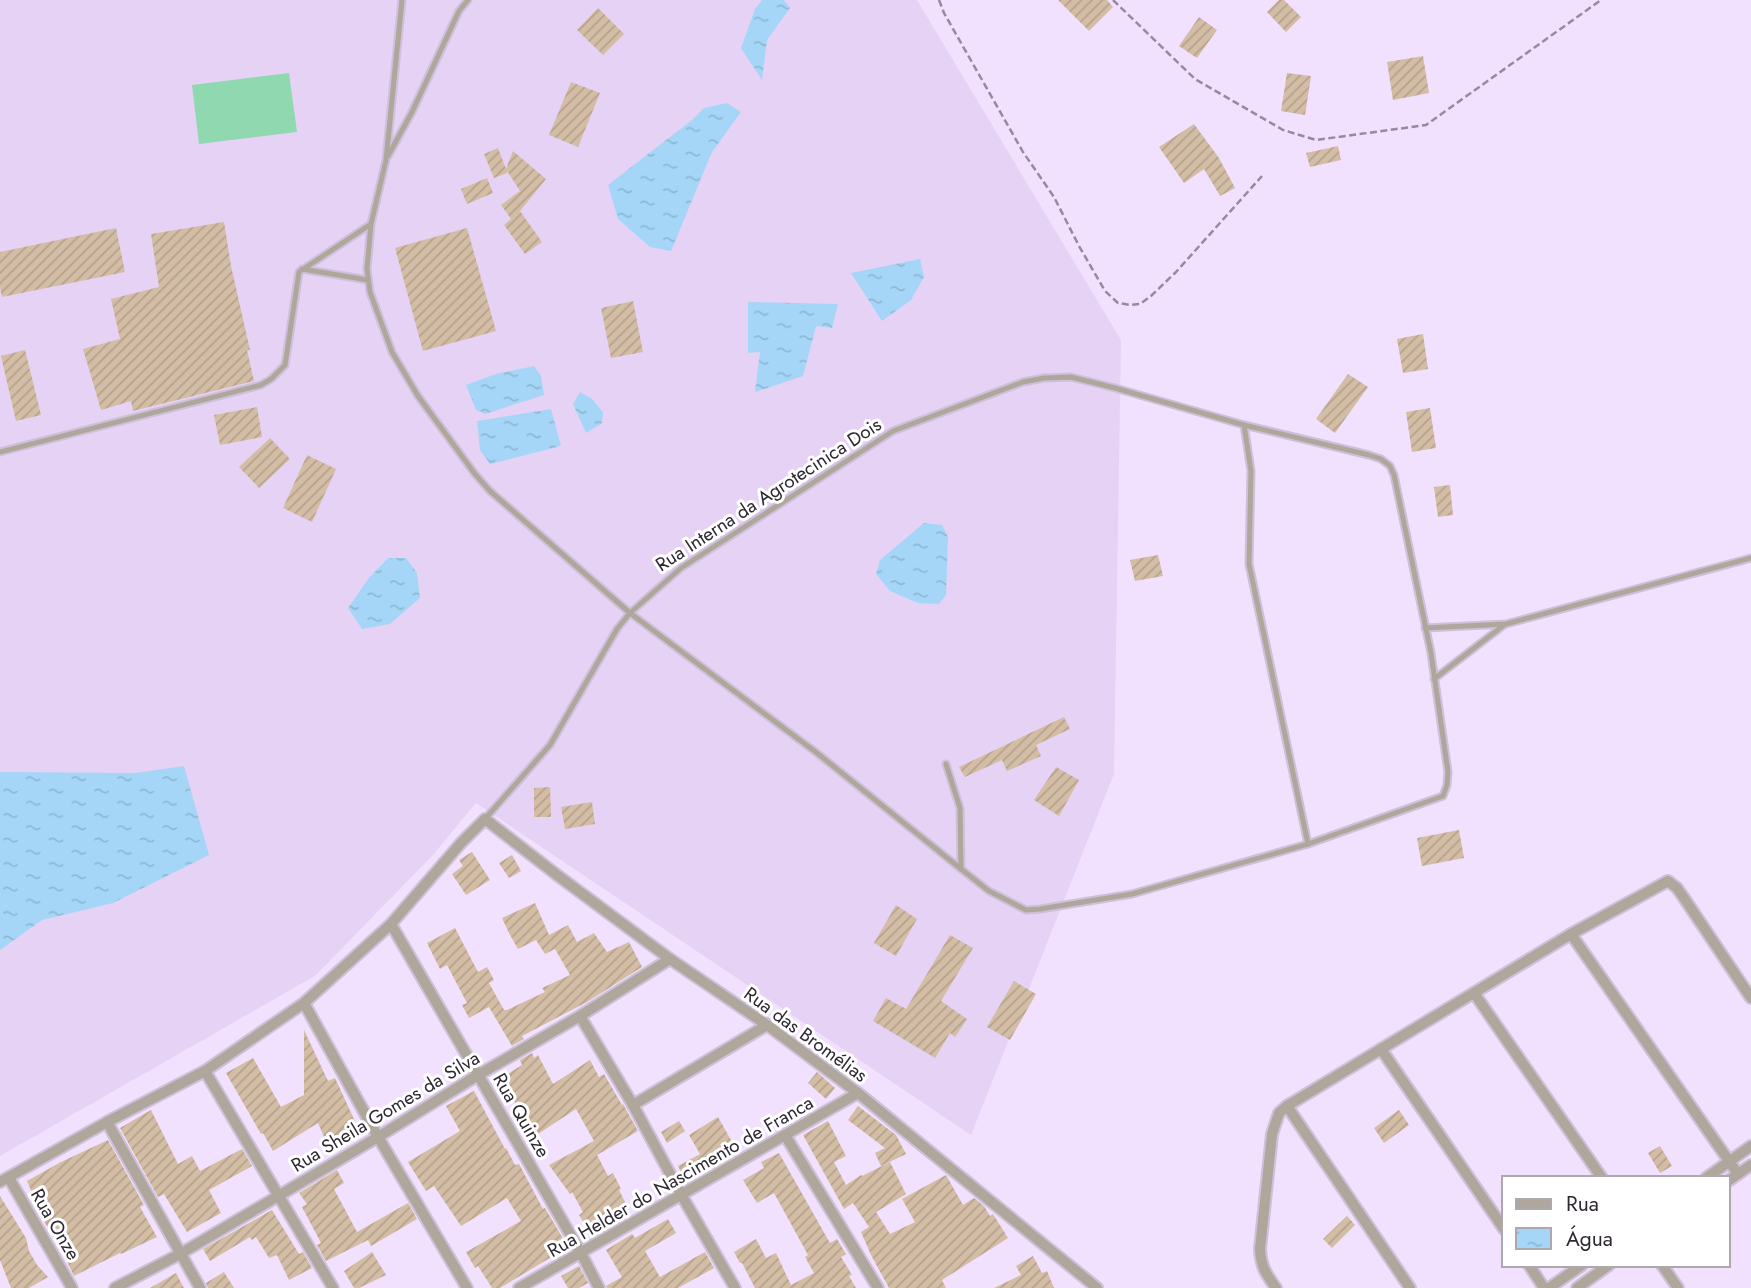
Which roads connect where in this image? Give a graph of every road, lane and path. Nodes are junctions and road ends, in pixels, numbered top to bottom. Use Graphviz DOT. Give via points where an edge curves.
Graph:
graph roads {
  1 [pos="402,0"];
  2 [pos="468,0"];
  3 [pos="939,0"];
  4 [pos="1114,0"];
  5 [pos="1601,0"];
  6 [pos="386,160"];
  7 [pos="1262,176"];
  8 [pos="371,224"];
  9 [pos="302,269"];
  10 [pos="368,281"];
  11 [pos="1244,425"];
  12 [pos="0,452"];
  13 [pos="1751,558"];
  14 [pos="630,613"];
  15 [pos="1506,624"];
  16 [pos="1426,628"];
  17 [pos="1434,679"];
  18 [pos="946,764"];
  19 [pos="485,819"];
  20 [pos="1308,844"];
  21 [pos="961,869"];
  22 [pos="391,924"];
  23 [pos="1571,934"];
  24 [pos="670,960"];
  25 [pos="1474,993"];
  26 [pos="1751,998"];
  27 [pos="304,1003"];
  28 [pos="580,1016"];
  29 [pos="767,1025"];
  30 [pos="1381,1049"];
  31 [pos="205,1071"];
  32 [pos="478,1075"];
  33 [pos="858,1093"];
  34 [pos="633,1105"];
  35 [pos="1287,1106"];
  36 [pos="107,1122"];
  37 [pos="785,1135"];
  38 [pos="378,1137"];
  39 [pos="1751,1146"];
  40 [pos="1729,1162"];
  41 [pos="1751,1165"];
  42 [pos="1601,1176"];
  43 [pos="1709,1176"];
  44 [pos="1733,1178"];
  45 [pos="4,1180"];
  46 [pos="278,1195"];
  47 [pos="682,1196"];
  48 [pos="1502,1226"];
  49 [pos="581,1253"];
  50 [pos="180,1254"];
  51 [pos="1531,1267"];
  52 [pos="1578,1267"];
  53 [pos="1606,1267"];
  54 [pos="1663,1267"];
  55 [pos="72,1288"];
  56 [pos="115,1288"];
  57 [pos="200,1288"];
  58 [pos="333,1288"];
  59 [pos="467,1288"];
  60 [pos="519,1288"];
  61 [pos="599,1288"];
  62 [pos="735,1288"];
  63 [pos="878,1288"];
  64 [pos="1097,1288"];
  65 [pos="1276,1288"];
  66 [pos="1410,1288"];
  67 [pos="1547,1288"];
  68 [pos="1577,1288"];
  69 [pos="1678,1288"];
  1 -- 6 [label="lane"];
  2 -- 6 [label="lane"];
  3 -- 7 [label="path" via="1105,291 1118,303 1140,304 1151,296"];
  4 -- 5 [label="path" via="1195,79 1283,130 1316,141 1426,125"];
  6 -- 8 [label="lane"];
  8 -- 9 [label="lane"];
  8 -- 10 [label="lane"];
  9 -- 10 [label="lane"];
  9 -- 12 [label="lane" via="285,365 271,379"];
  10 -- 14 [label="lane" via="392,352 475,474"];
  11 -- 14 [label="lane, Rua Interna da Agrotecinica Dois" via="1071,377 1023,382 893,431 681,568"];
  11 -- 16 [label="lane, Rua Interna da Agrotecinica Dois" via="1369,455 1390,466"];
  11 -- 20 [label="lane" via="1251,471 1250,564"];
  13 -- 15 [label="lane"];
  14 -- 19 [label="lane, Rua Interna da Agrotecinica Dois" via="550,745"];
  14 -- 21 [label="lane" via="817,753"];
  15 -- 16 [label="lane"];
  15 -- 17 [label="lane"];
  16 -- 17 [label="lane"];
  17 -- 20 [label="lane" via="1448,772 1443,796"];
  18 -- 21 [label="lane" via="960,808"];
  19 -- 22 [label="street, Rua Interna da Agrotecinica Dois"];
  19 -- 24 [label="street, Rua das Bromélias"];
  20 -- 21 [label="lane" via="1132,894 1041,909 1026,910 989,891"];
  22 -- 27 [label="street, Rua Interna da Agrotecinica Dois"];
  22 -- 32 [label="street, Rua Quinze"];
  23 -- 25 [label="street"];
  23 -- 26 [label="street" via="1668,881"];
  23 -- 40 [label="street"];
  24 -- 28 [label="street, Rua Sheila Gomes da Silva"];
  24 -- 29 [label="street, Rua das Bromélias"];
  25 -- 30 [label="street"];
  25 -- 42 [label="street"];
  27 -- 31 [label="street, Rua Interna da Agrotecinica Dois"];
  27 -- 38 [label="street"];
  28 -- 32 [label="street, Rua Sheila Gomes da Silva"];
  28 -- 34 [label="street"];
  29 -- 33 [label="street, Rua das Bromélias"];
  29 -- 34 [label="street"];
  30 -- 35 [label="street"];
  30 -- 48 [label="street"];
  31 -- 36 [label="street, Rua Interna da Agrotecinica Dois"];
  31 -- 46 [label="street"];
  32 -- 38 [label="street, Rua Sheila Gomes da Silva"];
  32 -- 49 [label="street, Rua Quinze"];
  33 -- 37 [label="street, Rua Helder do Nascimento de Franca"];
  33 -- 64 [label="street, Rua das Bromélias"];
  34 -- 47 [label="street"];
  35 -- 65 [label="street" via="1279,1113 1272,1134 1260,1249 1265,1271"];
  35 -- 66 [label="street"];
  36 -- 45 [label="street, Rua Interna da Agrotecinica Dois"];
  36 -- 50 [label="street"];
  37 -- 47 [label="street, Rua Helder do Nascimento de Franca"];
  37 -- 63 [label="street"];
  38 -- 46 [label="street, Rua Sheila Gomes da Silva"];
  38 -- 59 [label="street"];
  39 -- 40 [label="street"];
  40 -- 43 [label="street"];
  40 -- 44 [label="street"];
  41 -- 44 [label="street"];
  45 -- 55 [label="street, Rua Onze"];
  46 -- 50 [label="street, Rua Sheila Gomes da Silva"];
  46 -- 58 [label="street"];
  47 -- 49 [label="street, Rua Helder do Nascimento de Franca"];
  47 -- 62 [label="street"];
  49 -- 60 [label="street, Rua Helder do Nascimento de Franca"];
  49 -- 61 [label="street, Rua Quinze"];
  50 -- 56 [label="street, Rua Sheila Gomes da Silva"];
  50 -- 57 [label="street"];
  51 -- 67 [label="street"];
  52 -- 67 [label="street"];
  53 -- 68 [label="street"];
  54 -- 69 [label="street"];
}
